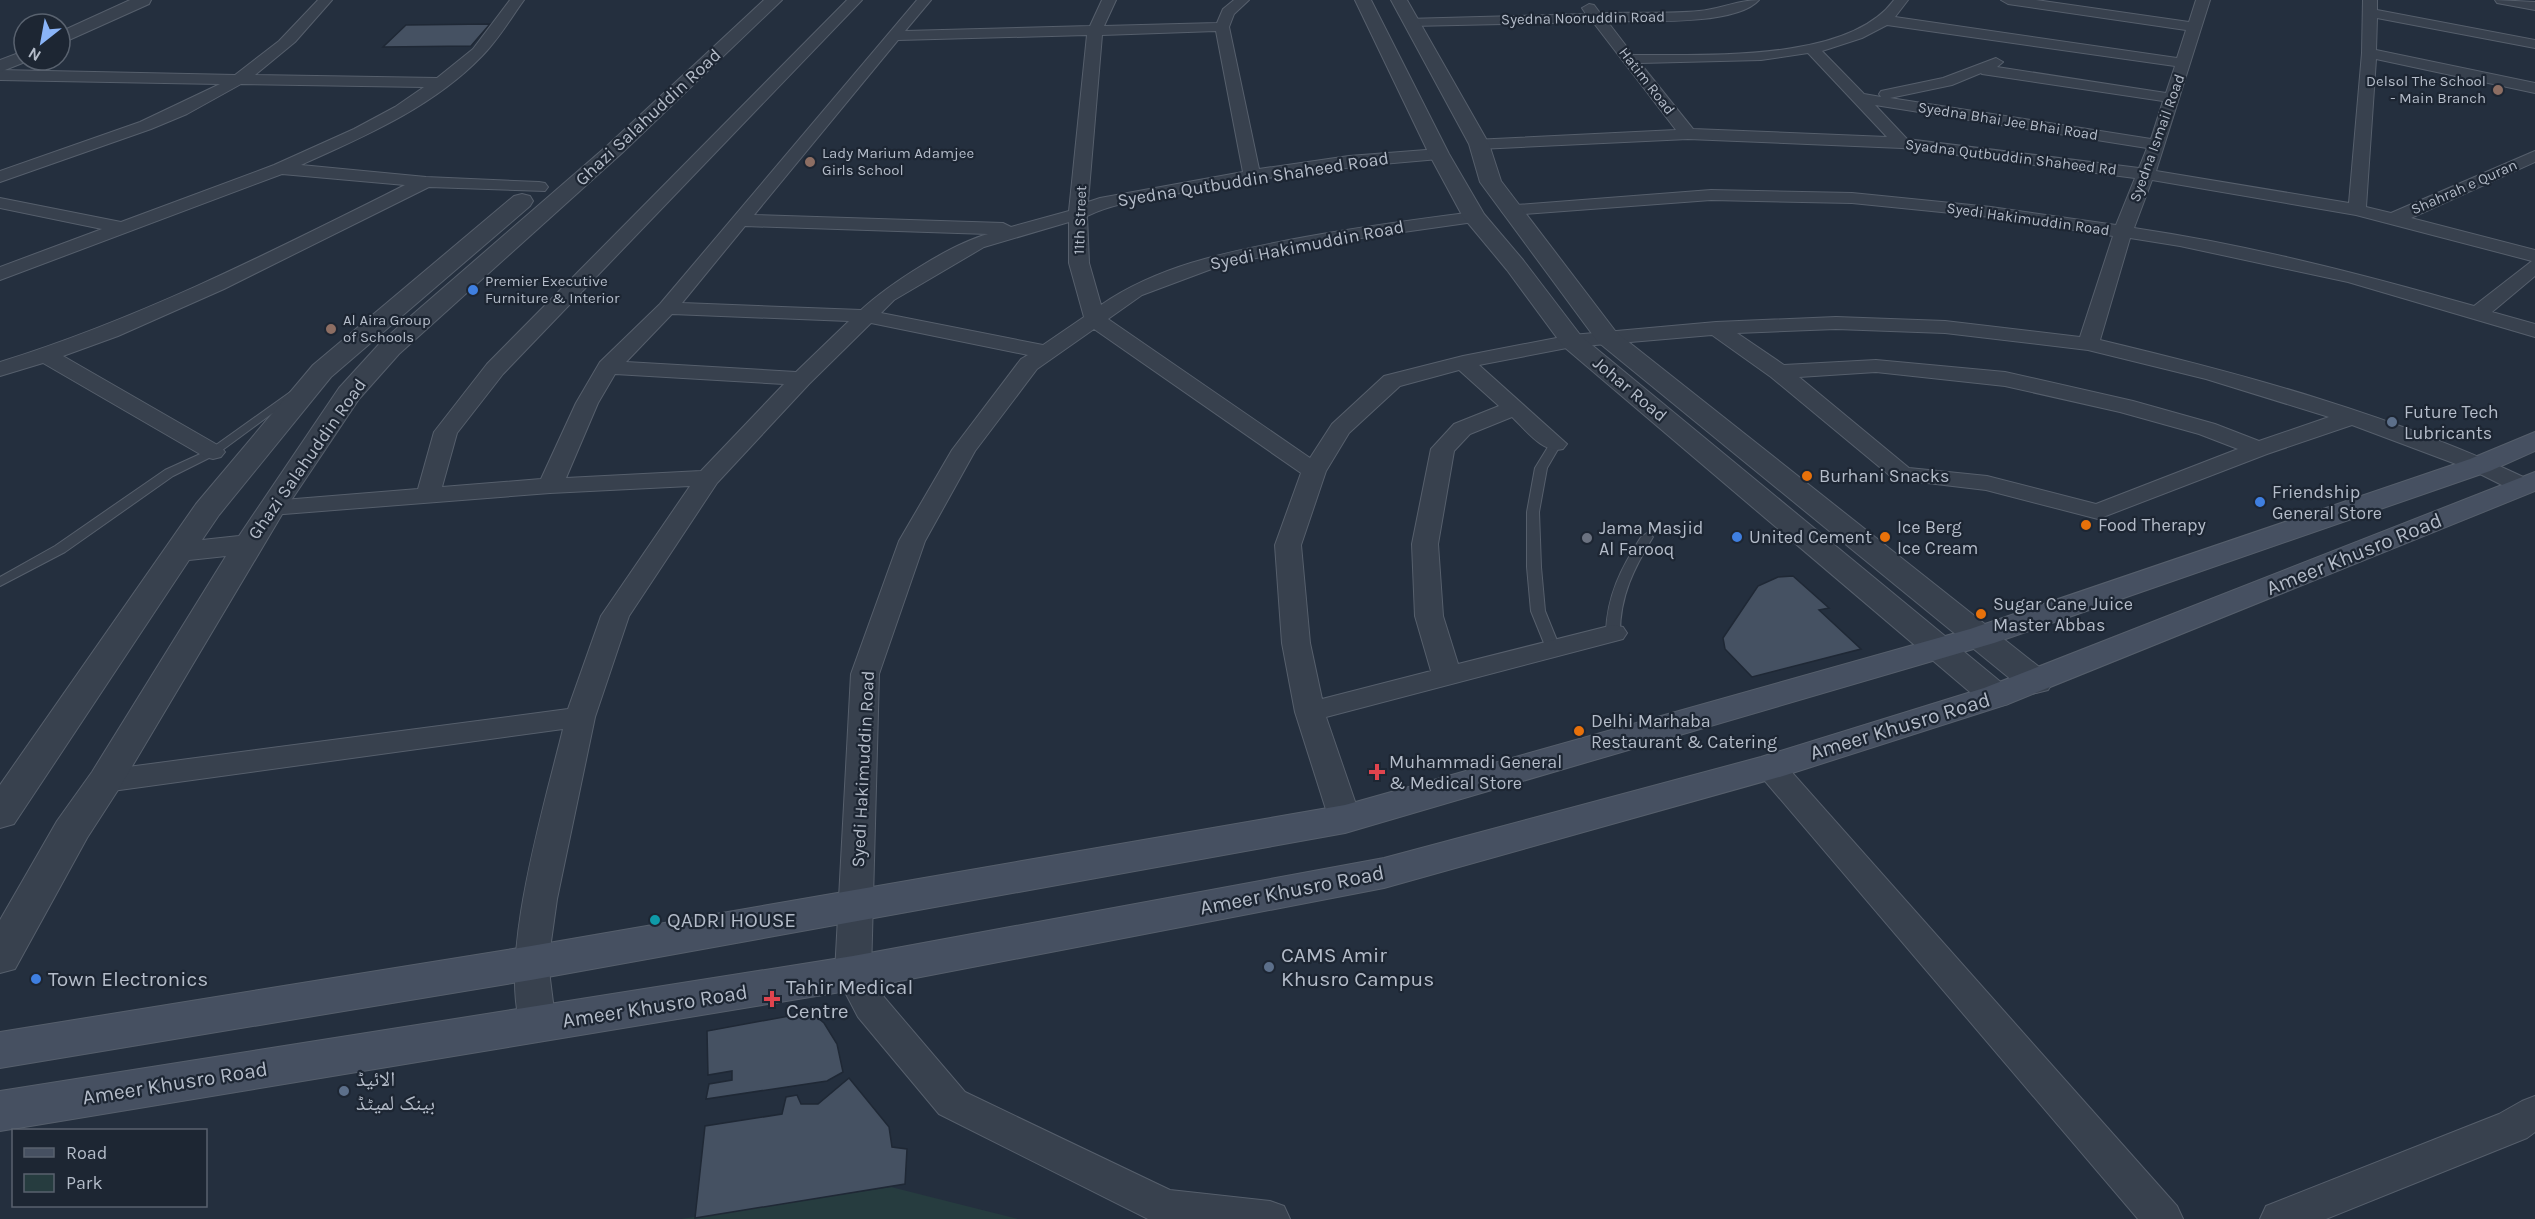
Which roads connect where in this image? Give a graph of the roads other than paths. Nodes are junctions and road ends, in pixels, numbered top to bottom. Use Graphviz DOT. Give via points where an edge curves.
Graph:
graph roads {
  1 [pos="144,0"];
  2 [pos="325,0"];
  3 [pos="517,0"];
  4 [pos="744,0"];
  5 [pos="774,0"];
  6 [pos="855,0"];
  7 [pos="924,0"];
  8 [pos="1098,0"];
  9 [pos="1109,0"];
  10 [pos="1242,0"];
  11 [pos="1582,0"];
  12 [pos="1752,0"];
  13 [pos="1901,0"];
  14 [pos="2008,0"];
  15 [pos="2203,0"];
  16 [pos="2352,0"];
  17 [pos="2502,0"];
  18 [pos="2370,5"];
  19 [pos="2535,6"];
  20 [pos="1368,9"];
  21 [pos="1406,13"];
  22 [pos="1599,18"];
  23 [pos="1884,20"];
  24 [pos="1222,27"];
  25 [pos="2196,27"];
  26 [pos="1095,30"];
  27 [pos="72,33"];
  28 [pos="895,36"];
  29 [pos="2030,41"];
  30 [pos="2535,44"];
  31 [pos="1813,50"];
  32 [pos="2369,53"];
  33 [pos="1630,59"];
  34 [pos="2184,63"];
  35 [pos="1982,69"];
  36 [pos="0,75"];
  37 [pos="236,81"];
  38 [pos="441,82"];
  39 [pos="2535,88"];
  40 [pos="1860,98"];
  41 [pos="2171,98"];
  42 [pos="1688,134"];
  43 [pos="1478,142"];
  44 [pos="1902,143"];
  45 [pos="2157,145"];
  46 [pos="1437,148"];
  47 [pos="2535,156"];
  48 [pos="280,169"];
  49 [pos="2145,174"];
  50 [pos="1252,176"];
  51 [pos="0,177"];
  52 [pos="426,182"];
  53 [pos="539,187"];
  54 [pos="0,202"];
  55 [pos="1510,210"];
  56 [pos="2357,210"];
  57 [pos="1078,214"];
  58 [pos="1474,217"];
  59 [pos="2394,219"];
  60 [pos="741,220"];
  61 [pos="123,228"];
  62 [pos="1022,230"];
  63 [pos="2123,232"];
  64 [pos="2535,256"];
  65 [pos="2535,266"];
  66 [pos="0,274"];
  67 [pos="667,308"];
  68 [pos="2478,313"];
  69 [pos="866,316"];
  70 [pos="1095,320"];
  71 [pos="1716,328"];
  72 [pos="2535,331"];
  73 [pos="1606,337"];
  74 [pos="1572,341"];
  75 [pos="2088,344"];
  76 [pos="1047,352"];
  77 [pos="47,356"];
  78 [pos="1463,362"];
  79 [pos="608,367"];
  80 [pos="0,369"];
  81 [pos="322,372"];
  82 [pos="1779,372"];
  83 [pos="801,379"];
  84 [pos="1515,408"];
  85 [pos="2352,417"];
  86 [pos="2535,441"];
  87 [pos="1555,444"];
  88 [pos="2259,449"];
  89 [pos="213,452"];
  90 [pos="2480,465"];
  91 [pos="1314,471"];
  92 [pos="708,478"];
  93 [pos="2529,483"];
  94 [pos="549,486"];
  95 [pos="428,495"];
  96 [pos="271,508"];
  97 [pos="1647,537"];
  98 [pos="249,544"];
  99 [pos="178,552"];
  100 [pos="0,582"];
  101 [pos="1613,633"];
  102 [pos="1982,636"];
  103 [pos="1553,648"];
  104 [pos="1940,649"];
  105 [pos="1448,676"];
  106 [pos="2036,682"];
  107 [pos="1996,696"];
  108 [pos="1310,712"];
  109 [pos="580,717"];
  110 [pos="1770,767"];
  111 [pos="105,781"];
  112 [pos="0,814"];
  113 [pos="1345,819"];
  114 [pos="856,904"];
  115 [pos="0,957"];
  116 [pos="531,963"];
  117 [pos="853,973"];
  118 [pos="538,1026"];
  119 [pos="0,1050"];
  120 [pos="0,1111"];
  121 [pos="2535,1112"];
  122 [pos="1270,1219"];
  123 [pos="2163,1219"];
  124 [pos="2280,1219"];
  1 -- 27 [label="street"];
  2 -- 37 [label="street" via="278,50"];
  3 -- 38 [label="street" via="478,52"];
  4 -- 53 [label="street, Ghazi Salahuddin Road"];
  5 -- 96 [label="street, Ghazi Salahuddin Road" via="615,149 390,348 348,394"];
  6 -- 95 [label="street" via="495,369 446,432"];
  7 -- 28 [label="street"];
  8 -- 9 [label="street"];
  9 -- 26 [label="street, 11th Street"];
  10 -- 24 [label="street" via="1228,12"];
  11 -- 22 [label="street, Hatim Road"];
  12 -- 22 [label="street, Syedna Nooruddin Road" via="1733,10 1699,15"];
  13 -- 23 [label="street"];
  14 -- 25 [label="street"];
  15 -- 25 [label="street, Syedna Ismail Road"];
  16 -- 18 [label="street"];
  17 -- 19 [label="street"];
  18 -- 30 [label="street"];
  18 -- 32 [label="street"];
  20 -- 21 [label="street"];
  20 -- 46 [label="street, Johar Road"];
  21 -- 22 [label="street, Syedna Nooruddin Road"];
  21 -- 43 [label="street, Johar Road"];
  22 -- 33 [label="street, Hatim Road"];
  23 -- 29 [label="street"];
  23 -- 31 [label="street" via="1852,37"];
  24 -- 26 [label="street"];
  24 -- 50 [label="street"];
  25 -- 34 [label="street, Syedna Ismail Road"];
  26 -- 28 [label="street"];
  26 -- 57 [label="street, 11th Street"];
  28 -- 60 [label="street"];
  29 -- 34 [label="street"];
  29 -- 35 [label="street"];
  31 -- 33 [label="street"];
  31 -- 40 [label="street"];
  32 -- 39 [label="street"];
  32 -- 56 [label="street"];
  33 -- 42 [label="street, Hatim Road"];
  34 -- 41 [label="street, Syedna Ismail Road"];
  35 -- 40 [label="street" via="1915,90"];
  35 -- 41 [label="street"];
  36 -- 37 [label="street"];
  37 -- 38 [label="street"];
  37 -- 51 [label="street" via="122,135"];
  38 -- 48 [label="street" via="401,110"];
  40 -- 44 [label="street"];
  40 -- 45 [label="street, Syedna Bhai Jee Bhai Road"];
  41 -- 45 [label="street, Syedna Ismail Road"];
  42 -- 43 [label="street, Syadna Qutbuddin Shaheed Rd"];
  42 -- 44 [label="street, Syadna Qutbuddin Shaheed Rd"];
  43 -- 46 [label="street"];
  43 -- 55 [label="street, Johar Road" via="1491,182"];
  44 -- 49 [label="street, Syadna Qutbuddin Shaheed Rd"];
  45 -- 49 [label="street, Syedna Ismail Road"];
  46 -- 50 [label="street, Syedna Qutbuddin Shaheed Road"];
  46 -- 58 [label="street, Johar Road"];
  47 -- 59 [label="street, Shahrah e Quran"];
  48 -- 52 [label="street"];
  48 -- 61 [label="street"];
  49 -- 56 [label="street, Syadna Qutbuddin Shaheed Rd"];
  49 -- 63 [label="street, Syedna Ismail Road"];
  50 -- 57 [label="street, Syedna Qutbuddin Shaheed Road" via="1100,203"];
  52 -- 53 [label="street"];
  52 -- 77 [label="street" via="159,312"];
  53 -- 81 [label="street, Ghazi Salahuddin Road"];
  54 -- 61 [label="street"];
  55 -- 63 [label="street, Syedi Hakimuddin Road" via="1711,195 1852,198 1991,212"];
  55 -- 73 [label="street, Johar Road"];
  56 -- 59 [label="street, Syadna Qutbuddin Shaheed Rd"];
  57 -- 62 [label="street, Syedna Qutbuddin Shaheed Road"];
  57 -- 70 [label="street, 11th Street" via="1079,263"];
  58 -- 70 [label="street, Syedi Hakimuddin Road" via="1361,232 1220,259 1135,291"];
  58 -- 74 [label="street, Johar Road"];
  59 -- 64 [label="street, Syadna Qutbuddin Shaheed Rd"];
  60 -- 62 [label="street"];
  60 -- 67 [label="street"];
  61 -- 66 [label="street"];
  62 -- 69 [label="street, Syedna Qutbuddin Shaheed Road" via="977,243 887,296"];
  63 -- 68 [label="street, Syedi Hakimuddin Road" via="2180,240 2352,277"];
  63 -- 75 [label="street, Syedna Ismail Road"];
  65 -- 68 [label="street"];
  67 -- 69 [label="street"];
  67 -- 79 [label="street"];
  68 -- 72 [label="street, Syedi Hakimuddin Road"];
  69 -- 76 [label="street"];
  69 -- 83 [label="street, Syedna Qutbuddin Shaheed Road"];
  70 -- 76 [label="street, Syedi Hakimuddin Road"];
  70 -- 91 [label="street"];
  71 -- 73 [label="street"];
  71 -- 75 [label="street" via="1893,324"];
  71 -- 82 [label="street"];
  73 -- 74 [label="street"];
  73 -- 102 [label="street, Johar Road"];
  74 -- 78 [label="street"];
  74 -- 104 [label="street, Johar Road"];
  75 -- 85 [label="street" via="2213,374"];
  76 -- 114 [label="street, Syedi Hakimuddin Road" via="1029,364 958,460 912,541 873,652 866,674"];
  77 -- 80 [label="street"];
  77 -- 89 [label="street"];
  78 -- 84 [label="street"];
  78 -- 91 [label="street" via="1392,381 1340,429"];
  79 -- 83 [label="street"];
  79 -- 94 [label="street"];
  81 -- 89 [label="lane"];
  81 -- 99 [label="street, Ghazi Salahuddin Road" via="207,510"];
  82 -- 88 [label="street" via="1876,366 2005,379 2125,406 2207,429"];
  82 -- 88 [label="street" via="1902,474 1987,483 2098,512"];
  83 -- 92 [label="street, Syedna Qutbuddin Shaheed Road"];
  84 -- 87 [label="street"];
  84 -- 105 [label="street" via="1462,429 1443,449 1425,544 1429,616"];
  85 -- 88 [label="street"];
  85 -- 90 [label="street"];
  86 -- 90 [label="main road, Ameer Khusro Road"];
  87 -- 103 [label="lane" via="1541,468 1533,512 1538,611"];
  89 -- 100 [label="lane" via="169,473 60,549"];
  90 -- 93 [label="street"];
  90 -- 102 [label="main road, Ameer Khusro Road"];
  91 -- 108 [label="street" via="1288,545 1296,643"];
  92 -- 94 [label="street"];
  92 -- 109 [label="street, Syedna Qutbuddin Shaheed Road" via="615,616"];
  93 -- 106 [label="main road, Ameer Khusro Road"];
  94 -- 95 [label="street"];
  95 -- 96 [label="street"];
  96 -- 98 [label="street, Ghazi Salahuddin Road"];
  97 -- 101 [label="lane" via="1623,573 1613,613"];
  98 -- 99 [label="street"];
  98 -- 111 [label="street, Ghazi Salahuddin Road"];
  99 -- 112 [label="street, Ghazi Salahuddin Road"];
  101 -- 103 [label="street"];
  102 -- 104 [label="main road, Ameer Khusro Road"];
  102 -- 106 [label="street, Johar Road"];
  103 -- 105 [label="street"];
  104 -- 107 [label="street, Johar Road"];
  104 -- 113 [label="main road, Ameer Khusro Road"];
  105 -- 108 [label="street"];
  106 -- 107 [label="main road, Ameer Khusro Road"];
  107 -- 110 [label="main road, Ameer Khusro Road"];
  108 -- 113 [label="street"];
  109 -- 111 [label="street"];
  109 -- 116 [label="street, Syedna Qutbuddin Shaheed Road" via="540,899"];
  110 -- 117 [label="main road, Ameer Khusro Road" via="1384,873"];
  110 -- 123 [label="street"];
  111 -- 115 [label="street, Ghazi Salahuddin Road" via="71,831"];
  113 -- 114 [label="main road, Ameer Khusro Road"];
  114 -- 116 [label="main road, Ameer Khusro Road"];
  114 -- 117 [label="street, Syedi Hakimuddin Road"];
  116 -- 118 [label="street, Syedna Qutbuddin Shaheed Road"];
  116 -- 119 [label="main road, Ameer Khusro Road"];
  117 -- 118 [label="main road, Ameer Khusro Road"];
  117 -- 122 [label="street" via="871,1007 952,1103 1166,1208"];
  118 -- 120 [label="main road, Ameer Khusro Road"];
  121 -- 124 [label="street" via="2513,1126"];
}
